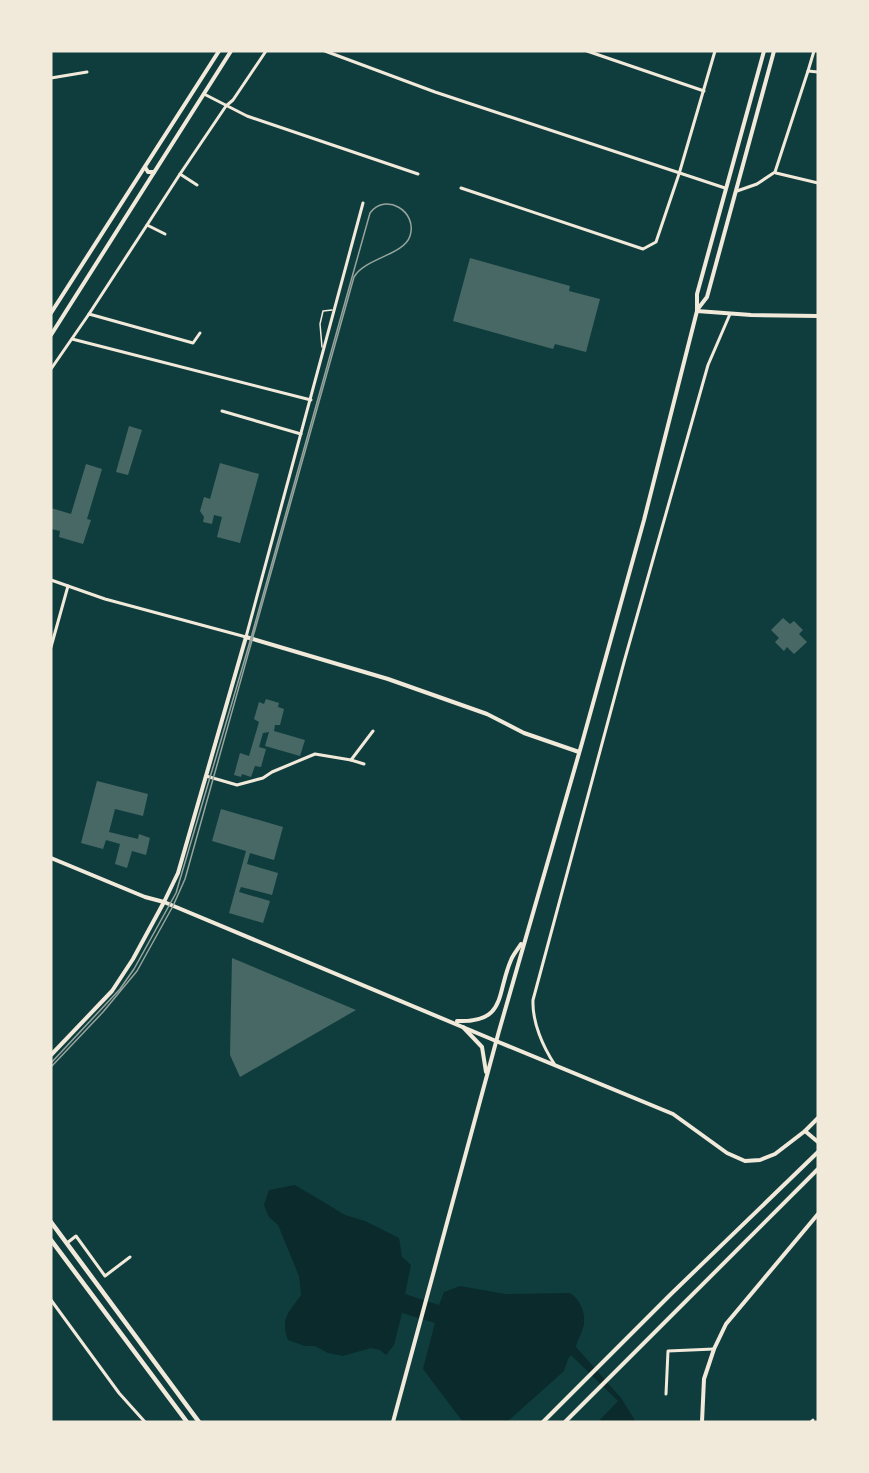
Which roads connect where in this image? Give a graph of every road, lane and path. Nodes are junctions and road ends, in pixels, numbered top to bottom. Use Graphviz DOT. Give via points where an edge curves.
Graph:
graph roads {
  1 [pos="219,51"];
  2 [pos="231,51"];
  3 [pos="266,51"];
  4 [pos="325,51"];
  5 [pos="588,51"];
  6 [pos="715,51"];
  7 [pos="764,51"];
  8 [pos="774,51"];
  9 [pos="814,51"];
  10 [pos="808,71"];
  11 [pos="87,72"];
  12 [pos="818,72"];
  13 [pos="51,78"];
  14 [pos="704,91"];
  15 [pos="203,94"];
  16 [pos="225,106"];
  17 [pos="145,166"];
  18 [pos="154,172"];
  19 [pos="776,172"];
  20 [pos="180,174"];
  21 [pos="418,174"];
  22 [pos="680,174"];
  23 [pos="818,183"];
  24 [pos="197,185"];
  25 [pos="461,188"];
  26 [pos="725,188"];
  27 [pos="735,191"];
  28 [pos="363,202"];
  29 [pos="147,225"];
  30 [pos="165,234"];
  31 [pos="333,310"];
  32 [pos="697,311"];
  33 [pos="51,313"];
  34 [pos="89,314"];
  35 [pos="730,314"];
  36 [pos="818,316"];
  37 [pos="200,333"];
  38 [pos="51,335"];
  39 [pos="72,339"];
  40 [pos="323,349"];
  41 [pos="51,369"];
  42 [pos="311,400"];
  43 [pos="222,411"];
  44 [pos="301,435"];
  45 [pos="51,580"];
  46 [pos="68,586"];
  47 [pos="246,637"];
  48 [pos="51,647"];
  49 [pos="373,731"];
  50 [pos="579,752"];
  51 [pos="351,760"];
  52 [pos="364,764"];
  53 [pos="206,776"];
  54 [pos="51,858"];
  55 [pos="164,902"];
  56 [pos="524,940"];
  57 [pos="453,1021"];
  58 [pos="461,1025"];
  59 [pos="496,1041"];
  60 [pos="51,1055"];
  61 [pos="555,1066"];
  62 [pos="486,1075"];
  63 [pos="818,1118"];
  64 [pos="805,1131"];
  65 [pos="818,1142"];
  66 [pos="818,1152"];
  67 [pos="818,1169"];
  68 [pos="818,1214"];
  69 [pos="51,1222"];
  70 [pos="51,1240"];
  71 [pos="67,1243"];
  72 [pos="130,1257"];
  73 [pos="51,1300"];
  74 [pos="714,1349"];
  75 [pos="666,1394"];
  76 [pos="393,1421"];
  77 [pos="145,1422"];
  78 [pos="187,1422"];
  79 [pos="199,1422"];
  80 [pos="543,1422"];
  81 [pos="565,1422"];
  82 [pos="702,1422"];
  1 -- 17 [label="main road"];
  2 -- 15 [label="main road"];
  3 -- 16 [label="street"];
  4 -- 22 [label="street"];
  5 -- 14 [label="street"];
  6 -- 14 [label="street"];
  7 -- 26 [label="main road"];
  8 -- 27 [label="main road"];
  9 -- 10 [label="street"];
  10 -- 12 [label="street"];
  10 -- 19 [label="street"];
  11 -- 13 [label="street"];
  14 -- 22 [label="street"];
  15 -- 16 [label="street"];
  15 -- 18 [label="main road"];
  16 -- 20 [label="street"];
  16 -- 21 [label="street"];
  17 -- 18 [label="main road" via="148,172"];
  17 -- 33 [label="main road"];
  18 -- 38 [label="main road"];
  19 -- 23 [label="street"];
  19 -- 27 [label="street"];
  20 -- 24 [label="street"];
  20 -- 29 [label="street"];
  22 -- 25 [label="street" via="656,242 643,249"];
  22 -- 26 [label="street"];
  26 -- 32 [label="main road" via="697,294"];
  27 -- 32 [label="main road" via="707,297"];
  28 -- 31 [label="street"];
  29 -- 30 [label="street"];
  29 -- 34 [label="street"];
  31 -- 40 [label="street"];
  31 -- 40 [label="lane" via="323,310"];
  32 -- 35 [label="main road"];
  32 -- 50 [label="main road"];
  34 -- 37 [label="street" via="193,343"];
  34 -- 39 [label="street"];
  35 -- 36 [label="main road"];
  35 -- 61 [label="street" via="702,385 533,1000 532,1011"];
  39 -- 41 [label="street"];
  39 -- 42 [label="street"];
  40 -- 42 [label="street"];
  42 -- 44 [label="street"];
  43 -- 44 [label="street"];
  44 -- 47 [label="street"];
  45 -- 46 [label="street"];
  46 -- 47 [label="street"];
  46 -- 48 [label="street"];
  47 -- 50 [label="main road" via="420,690"];
  47 -- 53 [label="main road"];
  49 -- 51 [label="street"];
  50 -- 56 [label="main road"];
  51 -- 52 [label="street"];
  51 -- 53 [label="street" via="315,754 263,778 237,785"];
  53 -- 55 [label="main road" via="178,873"];
  54 -- 55 [label="main road"];
  55 -- 57 [label="main road"];
  55 -- 60 [label="main road" via="112,991"];
  56 -- 57 [label="main road" via="511,959 496,1008 480,1020"];
  56 -- 59 [label="main road"];
  57 -- 58 [label="main road"];
  58 -- 59 [label="main road"];
  58 -- 62 [label="main road" via="482,1047"];
  59 -- 61 [label="main road"];
  59 -- 62 [label="main road"];
  61 -- 64 [label="main road" via="673,1114 727,1154 745,1161 775,1154"];
  62 -- 76 [label="main road"];
  63 -- 64 [label="main road"];
  64 -- 65 [label="main road"];
  66 -- 80 [label="main road"];
  67 -- 81 [label="main road"];
  68 -- 74 [label="main road" via="726,1324"];
  69 -- 71 [label="main road"];
  70 -- 78 [label="main road"];
  71 -- 72 [label="street" via="76,1236 105,1276"];
  71 -- 79 [label="main road"];
  73 -- 77 [label="street"];
  74 -- 75 [label="street" via="668,1351"];
  74 -- 82 [label="main road" via="704,1379"];
}
